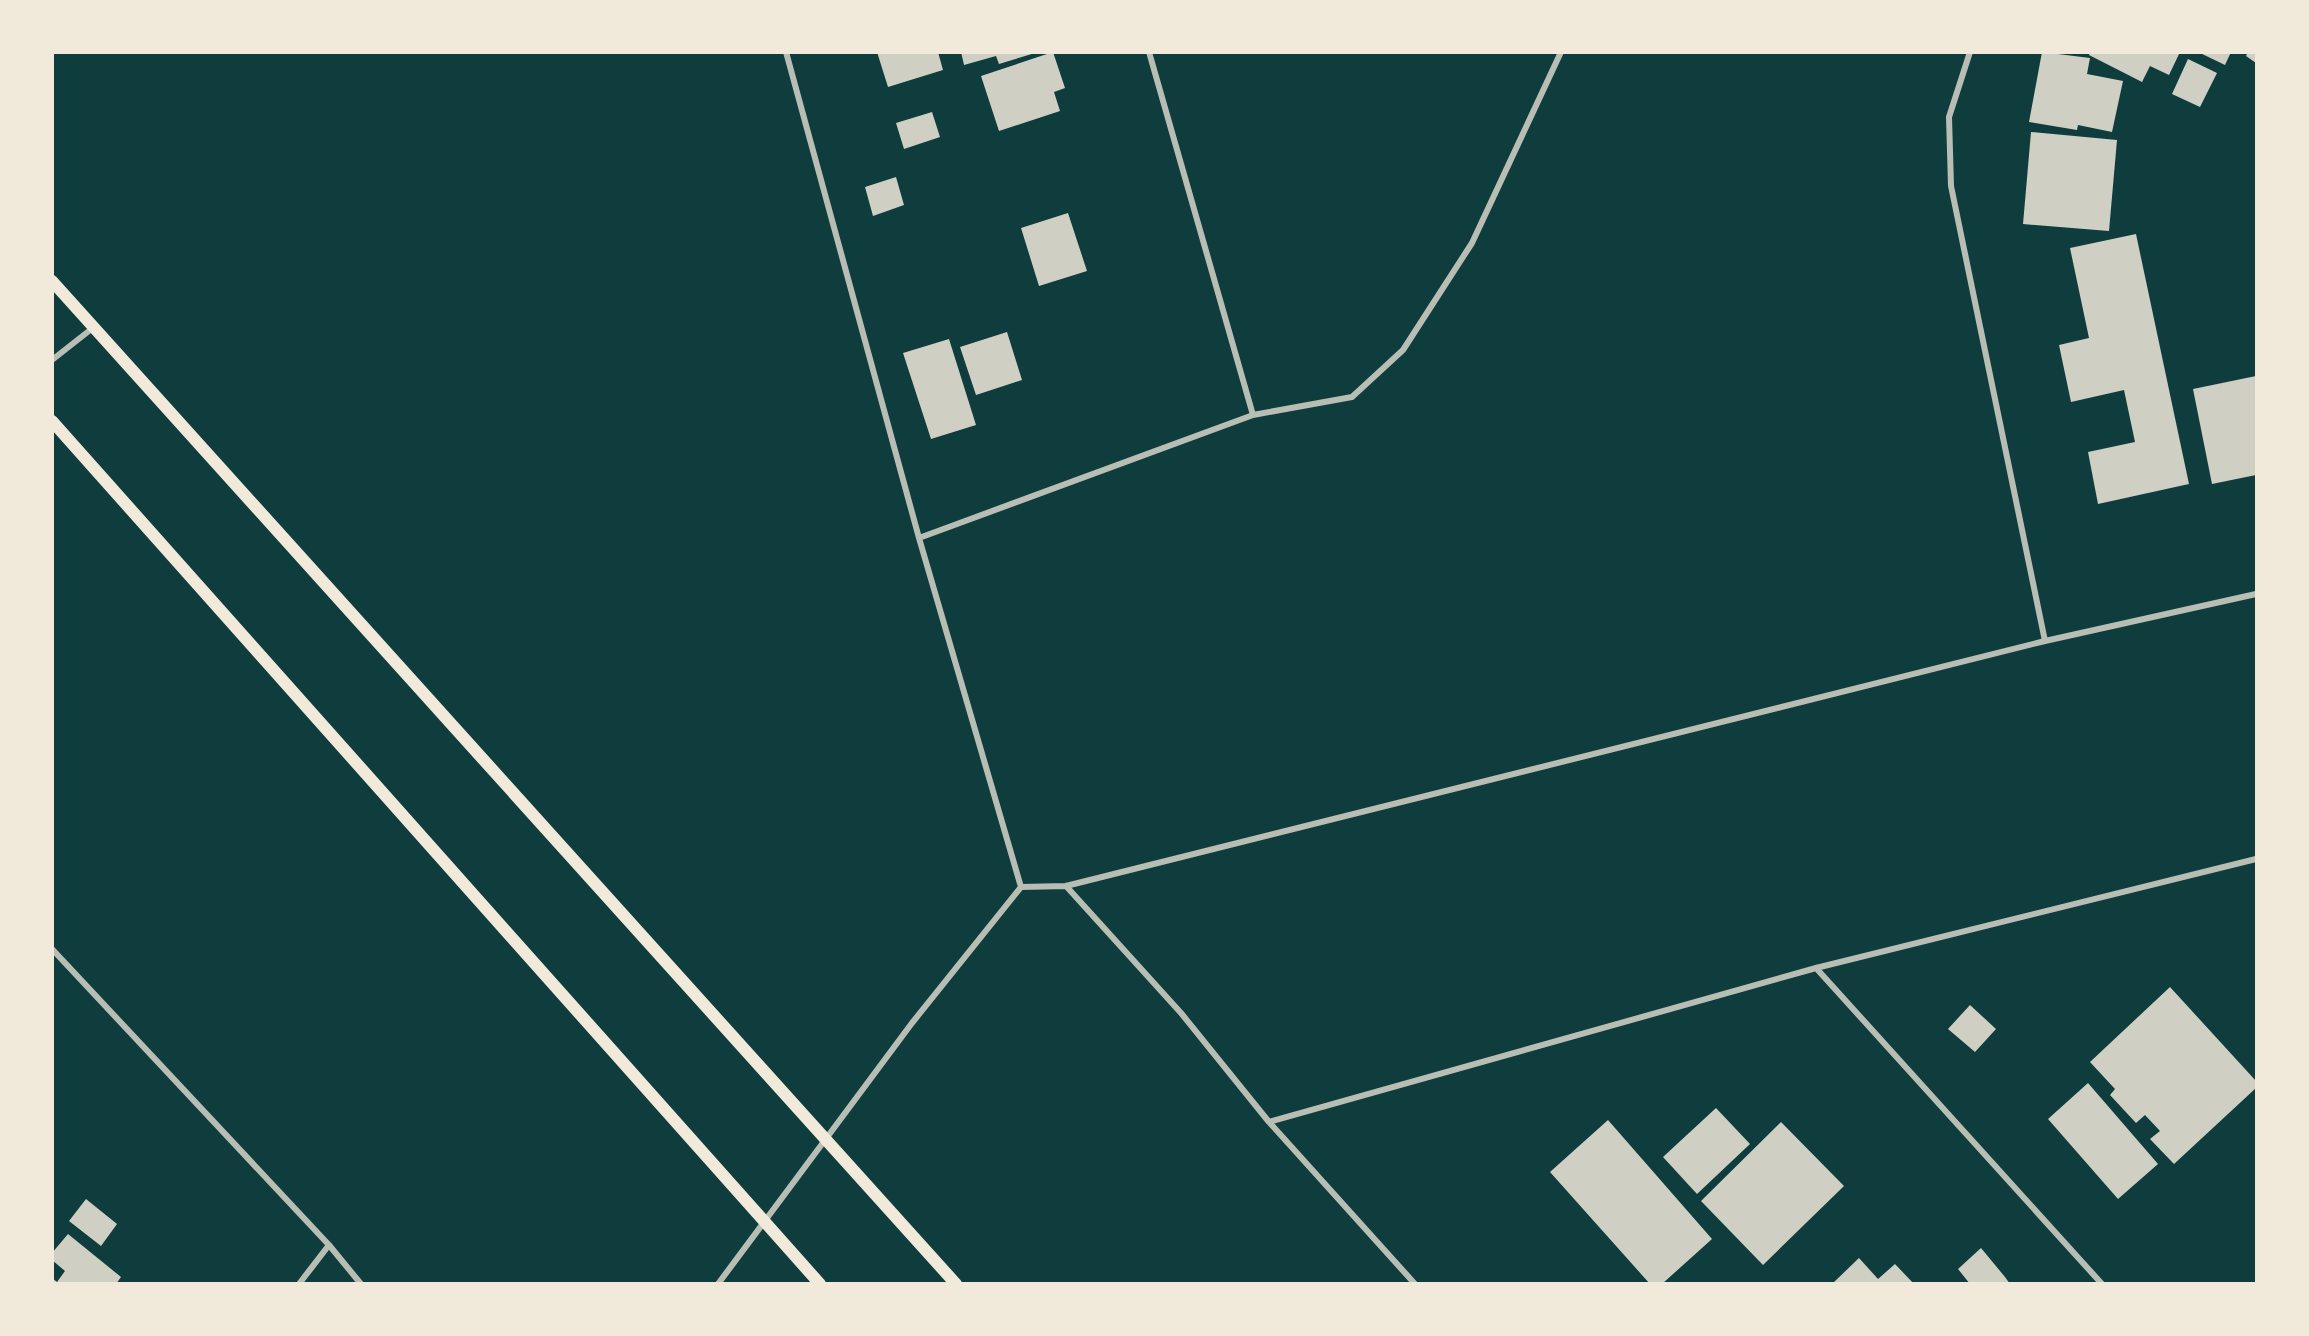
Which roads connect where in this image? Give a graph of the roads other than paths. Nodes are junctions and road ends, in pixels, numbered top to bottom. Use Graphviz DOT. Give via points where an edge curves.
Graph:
graph roads {
  1 [pos="786,52"];
  2 [pos="1149,52"];
  3 [pos="1561,52"];
  4 [pos="1970,52"];
  5 [pos="52,281"];
  6 [pos="94,327"];
  7 [pos="52,360"];
  8 [pos="1253,415"];
  9 [pos="52,421"];
  10 [pos="919,538"];
  11 [pos="2256,594"];
  12 [pos="2045,641"];
  13 [pos="2256,859"];
  14 [pos="1066,886"];
  15 [pos="1021,887"];
  16 [pos="52,948"];
  17 [pos="1816,968"];
  18 [pos="1269,1122"];
  19 [pos="825,1138"];
  20 [pos="764,1221"];
  21 [pos="328,1245"];
  22 [pos="299,1284"];
  23 [pos="361,1284"];
  24 [pos="718,1284"];
  25 [pos="820,1284"];
  26 [pos="956,1284"];
  27 [pos="1415,1284"];
  28 [pos="2102,1284"];
  1 -- 10 [label="street"];
  2 -- 8 [label="street"];
  3 -- 8 [label="street" via="1472,243 1403,350 1352,397"];
  4 -- 12 [label="street" via="1949,117 1951,186"];
  5 -- 6 [label="main road"];
  6 -- 7 [label="street"];
  6 -- 19 [label="main road"];
  8 -- 10 [label="street"];
  9 -- 20 [label="main road"];
  10 -- 15 [label="street"];
  11 -- 12 [label="street"];
  12 -- 14 [label="street"];
  13 -- 17 [label="street"];
  14 -- 15 [label="street"];
  14 -- 18 [label="street" via="1181,1013"];
  15 -- 19 [label="street"];
  16 -- 21 [label="street"];
  17 -- 18 [label="street"];
  17 -- 28 [label="street"];
  18 -- 27 [label="street"];
  19 -- 20 [label="street"];
  19 -- 26 [label="main road"];
  20 -- 24 [label="street"];
  20 -- 25 [label="main road"];
  21 -- 22 [label="street"];
  21 -- 23 [label="street"];
}
